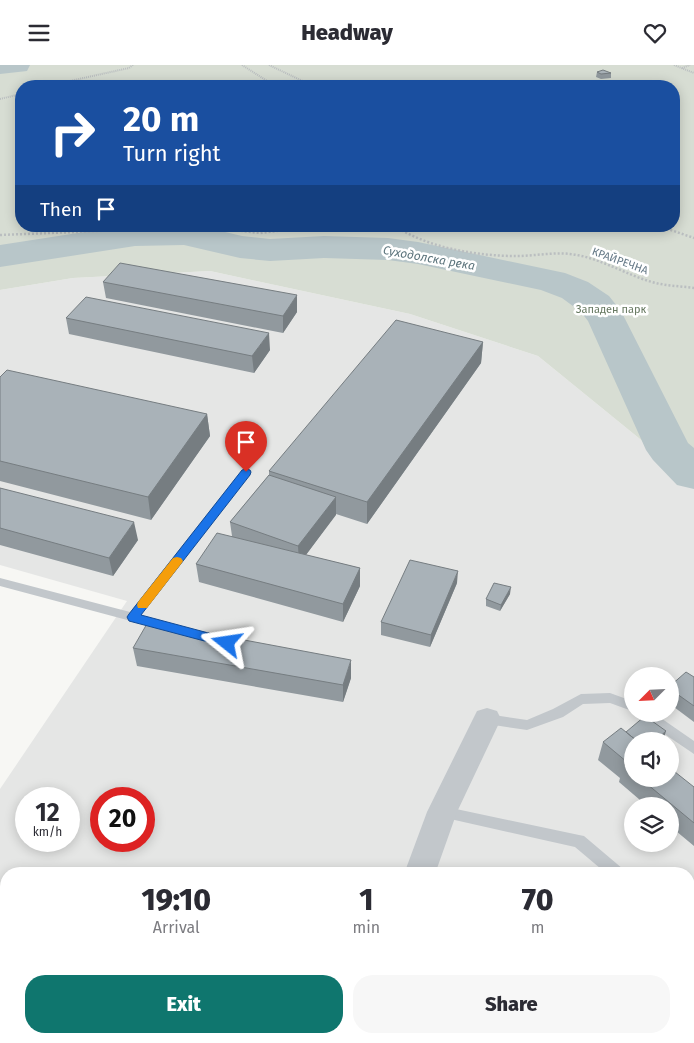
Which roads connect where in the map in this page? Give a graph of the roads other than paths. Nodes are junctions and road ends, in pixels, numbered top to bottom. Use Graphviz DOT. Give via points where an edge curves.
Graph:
graph roads {
  1 [pos="246,472"];
  2 [pos="0,582"];
  3 [pos="133,617"];
  4 [pos="180,630"];
  5 [pos="624,704"];
  6 [pos="487,719"];
  7 [pos="659,723"];
  8 [pos="694,748"];
  9 [pos="442,812"];
  10 [pos="421,867"];
  11 [pos="610,867"];
  1 -- 3 [label="lane"];
  2 -- 3 [label="lane"];
  3 -- 4 [label="lane"];
  5 -- 6 [label="lane" via="610,698 581,699 528,725"];
  6 -- 9 [label="street"];
  7 -- 8 [label="lane"];
  9 -- 10 [label="street"];
  9 -- 11 [label="lane" via="579,841"];
}
